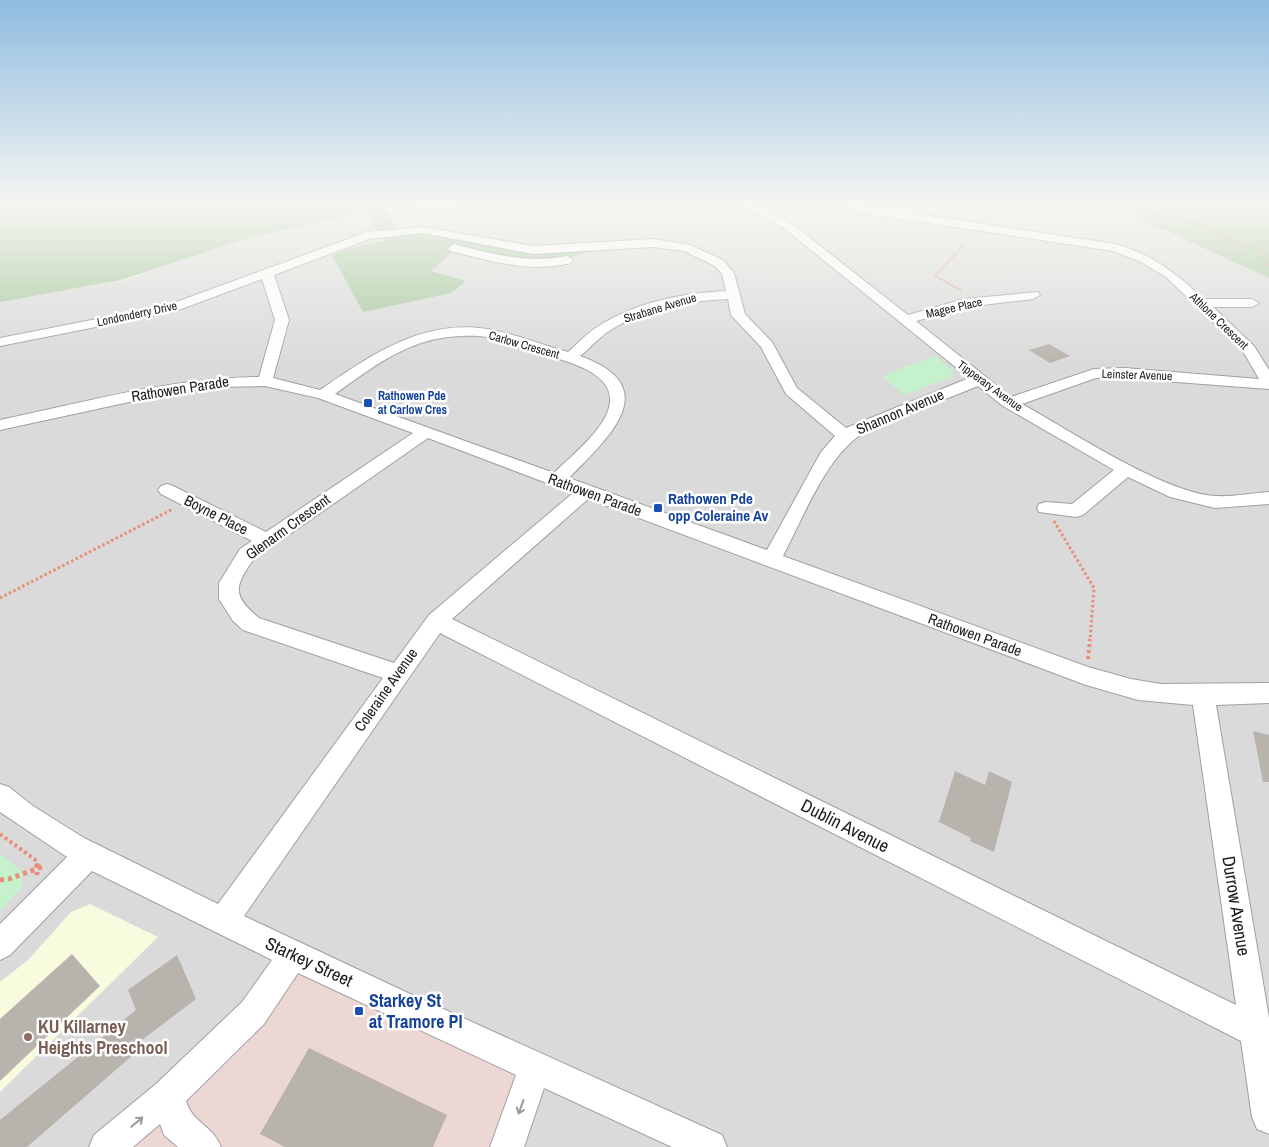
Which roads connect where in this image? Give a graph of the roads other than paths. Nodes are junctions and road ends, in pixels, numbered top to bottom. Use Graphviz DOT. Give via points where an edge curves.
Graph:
graph roads {
  1 [pos="308,258"];
  2 [pos="485,258"];
  3 [pos="576,258"];
  4 [pos="709,258"];
  5 [pos="828,258"];
  6 [pos="1138,258"];
  7 [pos="266,273"];
  8 [pos="733,295"];
  9 [pos="1033,295"];
  10 [pos="1201,303"];
  11 [pos="1252,304"];
  12 [pos="906,320"];
  13 [pos="0,342"];
  14 [pos="570,358"];
  15 [pos="978,380"];
  16 [pos="265,381"];
  17 [pos="1269,383"];
  18 [pos="324,395"];
  19 [pos="1009,403"];
  20 [pos="0,425"];
  21 [pos="426,432"];
  22 [pos="845,436"];
  23 [pos="1126,469"];
  24 [pos="557,481"];
  25 [pos="167,490"];
  26 [pos="585,492"];
  27 [pos="1269,498"];
  28 [pos="1046,508"];
  29 [pos="266,540"];
  30 [pos="770,560"];
  31 [pos="436,622"];
  32 [pos="397,673"];
  33 [pos="1269,693"];
  34 [pos="1203,696"];
  35 [pos="0,796"];
  36 [pos="89,854"];
  37 [pos="223,921"];
  38 [pos="0,945"];
  39 [pos="293,955"];
  40 [pos="1255,1032"];
  41 [pos="535,1067"];
  42 [pos="168,1096"];
  43 [pos="1269,1117"];
  44 [pos="106,1147"];
  45 [pos="204,1147"];
  46 [pos="507,1147"];
  47 [pos="710,1147"];
  1 -- 7 [label="street, Londonderry Drive"];
  2 -- 3 [label="street, Londonderry Drive" via="536,265"];
  4 -- 8 [label="street, Londonderry Drive" via="728,273"];
  5 -- 12 [label="street, Tipperary Avenue"];
  6 -- 10 [label="street, Athlone Crescent" via="1158,266"];
  7 -- 13 [label="street, Londonderry Drive" via="171,308"];
  7 -- 16 [label="street" via="282,320"];
  8 -- 14 [label="street, Strabane Avenue" via="690,297 622,318 600,330"];
  8 -- 22 [label="street, Londonderry Drive" via="738,315 768,345 791,390"];
  9 -- 12 [label="street, Magee Place" via="979,301"];
  10 -- 11 [label="street"];
  10 -- 17 [label="street, Athlone Crescent" via="1249,349"];
  12 -- 15 [label="street, Tipperary Avenue"];
  14 -- 18 [label="street, Carlow Crescent" via="488,334 436,334 409,341 386,352"];
  14 -- 24 [label="street, Carlow Crescent" via="596,368 610,380 618,404 611,422"];
  15 -- 19 [label="street, Tipperary Avenue"];
  15 -- 22 [label="street, Shannon Avenue"];
  16 -- 18 [label="street, Rathowen Parade"];
  16 -- 20 [label="street, Rathowen Parade" via="180,386"];
  17 -- 19 [label="street, Leinster Avenue" via="1124,373 1094,374"];
  18 -- 21 [label="street, Rathowen Parade"];
  19 -- 23 [label="street, Tipperary Avenue"];
  21 -- 24 [label="street, Rathowen Parade"];
  21 -- 29 [label="street, Glenarm Crescent"];
  22 -- 30 [label="street, Shannon Avenue" via="830,452"];
  23 -- 27 [label="street, Tipperary Avenue" via="1176,493 1215,502"];
  23 -- 28 [label="street" via="1076,512"];
  24 -- 26 [label="street, Rathowen Parade"];
  25 -- 29 [label="street, Boyne Place"];
  26 -- 30 [label="street, Rathowen Parade"];
  26 -- 31 [label="street, Coleraine Avenue"];
  29 -- 32 [label="street, Glenarm Crescent" via="247,554 232,573 227,590 234,610 251,624"];
  30 -- 34 [label="street, Rathowen Parade" via="1086,676 1146,692"];
  31 -- 32 [label="street, Coleraine Avenue"];
  31 -- 40 [label="street, Dublin Avenue"];
  32 -- 37 [label="street, Coleraine Avenue"];
  33 -- 34 [label="street, Rathowen Parade"];
  34 -- 40 [label="street, Durrow Avenue"];
  35 -- 36 [label="street, Starkey Street" via="21,813"];
  36 -- 37 [label="street, Starkey Street"];
  36 -- 38 [label="street"];
  37 -- 39 [label="street, Starkey Street"];
  39 -- 41 [label="street, Starkey Street"];
  39 -- 42 [label="street" via="253,1013"];
  40 -- 43 [label="street, Durrow Avenue"];
  41 -- 46 [label="street, one-way"];
  41 -- 47 [label="street, Starkey Street"];
  44 -- 42 [label="street, one-way"];
  42 -- 45 [label="street" via="176,1123"];
}
